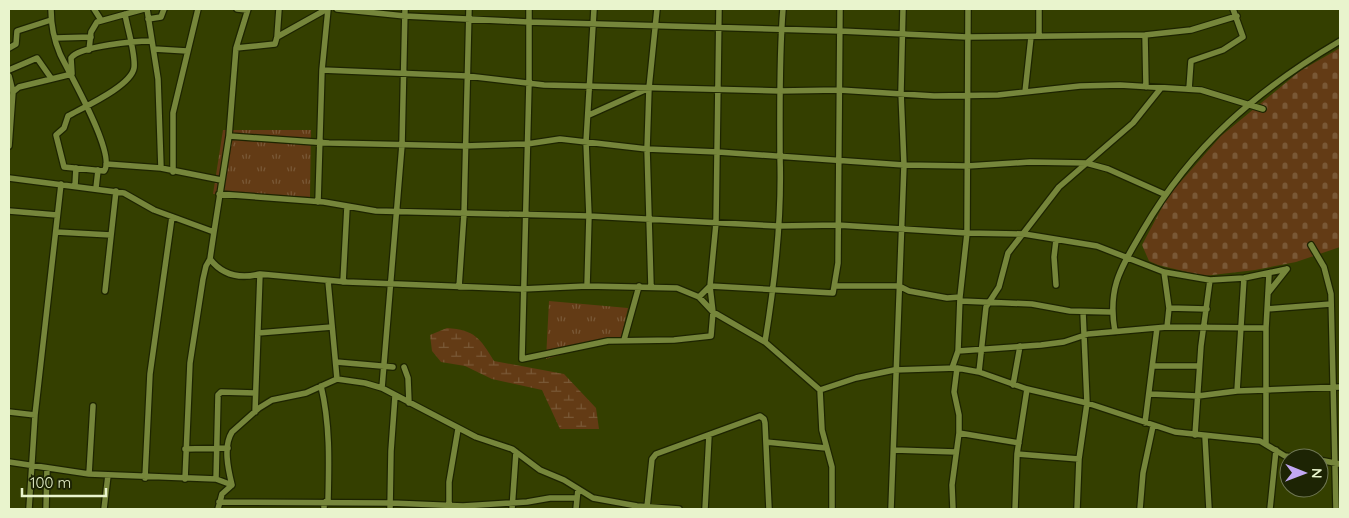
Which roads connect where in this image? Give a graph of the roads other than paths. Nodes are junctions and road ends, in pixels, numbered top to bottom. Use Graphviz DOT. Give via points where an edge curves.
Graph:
graph roads {
  1 [pos="51,9"];
  2 [pos="94,9"];
  3 [pos="145,9"];
  4 [pos="164,9"];
  5 [pos="198,9"];
  6 [pos="237,9"];
  7 [pos="247,9"];
  8 [pos="279,9"];
  9 [pos="327,9"];
  10 [pos="337,9"];
  11 [pos="405,9"];
  12 [pos="470,9"];
  13 [pos="529,9"];
  14 [pos="594,9"];
  15 [pos="657,9"];
  16 [pos="719,9"];
  17 [pos="782,9"];
  18 [pos="840,9"];
  19 [pos="904,9"];
  20 [pos="968,9"];
  21 [pos="1039,9"];
  22 [pos="1233,9"];
  23 [pos="125,14"];
  24 [pos="405,16"];
  25 [pos="1237,16"];
  26 [pos="148,19"];
  27 [pos="468,19"];
  28 [pos="51,20"];
  29 [pos="101,20"];
  30 [pos="528,22"];
  31 [pos="592,24"];
  32 [pos="656,26"];
  33 [pos="718,28"];
  34 [pos="781,30"];
  35 [pos="840,31"];
  36 [pos="904,34"];
  37 [pos="1145,35"];
  38 [pos="1039,36"];
  39 [pos="90,37"];
  40 [pos="276,37"];
  41 [pos="967,37"];
  42 [pos="1031,37"];
  43 [pos="55,38"];
  44 [pos="152,40"];
  45 [pos="1340,41"];
  46 [pos="130,42"];
  47 [pos="9,48"];
  48 [pos="236,48"];
  49 [pos="154,49"];
  50 [pos="89,50"];
  51 [pos="187,52"];
  52 [pos="9,70"];
  53 [pos="322,70"];
  54 [pos="72,74"];
  55 [pos="404,74"];
  56 [pos="467,76"];
  57 [pos="51,78"];
  58 [pos="10,79"];
  59 [pos="529,84"];
  60 [pos="589,86"];
  61 [pos="1146,87"];
  62 [pos="649,88"];
  63 [pos="1161,88"];
  64 [pos="1189,89"];
  65 [pos="718,90"];
  66 [pos="839,90"];
  67 [pos="779,91"];
  68 [pos="13,92"];
  69 [pos="901,92"];
  70 [pos="1025,92"];
  71 [pos="967,96"];
  72 [pos="87,105"];
  73 [pos="1249,105"];
  74 [pos="10,106"];
  75 [pos="1263,109"];
  76 [pos="589,115"];
  77 [pos="159,124"];
  78 [pos="172,124"];
  79 [pos="229,136"];
  80 [pos="318,142"];
  81 [pos="586,142"];
  82 [pos="526,144"];
  83 [pos="402,145"];
  84 [pos="9,146"];
  85 [pos="464,146"];
  86 [pos="647,149"];
  87 [pos="718,152"];
  88 [pos="780,157"];
  89 [pos="838,161"];
  90 [pos="1086,163"];
  91 [pos="106,164"];
  92 [pos="904,165"];
  93 [pos="967,166"];
  94 [pos="76,168"];
  95 [pos="161,168"];
  96 [pos="98,170"];
  97 [pos="173,172"];
  98 [pos="9,178"];
  99 [pos="221,180"];
  100 [pos="61,184"];
  101 [pos="75,186"];
  102 [pos="96,188"];
  103 [pos="116,191"];
  104 [pos="219,194"];
  105 [pos="1164,194"];
  106 [pos="318,202"];
  107 [pos="347,207"];
  108 [pos="9,211"];
  109 [pos="398,211"];
  110 [pos="464,214"];
  111 [pos="57,215"];
  112 [pos="526,215"];
  113 [pos="589,216"];
  114 [pos="172,217"];
  115 [pos="649,220"];
  116 [pos="716,223"];
  117 [pos="837,225"];
  118 [pos="778,226"];
  119 [pos="901,229"];
  120 [pos="56,232"];
  121 [pos="214,232"];
  122 [pos="968,233"];
  123 [pos="1024,234"];
  124 [pos="111,235"];
  125 [pos="1056,240"];
  126 [pos="1312,245"];
  127 [pos="1127,258"];
  128 [pos="210,259"];
  129 [pos="1164,272"];
  130 [pos="260,274"];
  131 [pos="1269,274"];
  132 [pos="1244,278"];
  133 [pos="1210,280"];
  134 [pos="328,281"];
  135 [pos="343,282"];
  136 [pos="390,284"];
  137 [pos="1056,285"];
  138 [pos="587,286"];
  139 [pos="639,286"];
  140 [pos="651,286"];
  141 [pos="710,286"];
  142 [pos="836,286"];
  143 [pos="898,286"];
  144 [pos="459,287"];
  145 [pos="522,289"];
  146 [pos="773,289"];
  147 [pos="105,291"];
  148 [pos="1268,293"];
  149 [pos="700,297"];
  150 [pos="960,299"];
  151 [pos="988,302"];
  152 [pos="1331,304"];
  153 [pos="1169,308"];
  154 [pos="1207,309"];
  155 [pos="1267,309"];
  156 [pos="714,312"];
  157 [pos="1083,312"];
  158 [pos="1111,312"];
  159 [pos="1204,326"];
  160 [pos="332,327"];
  161 [pos="1167,327"];
  162 [pos="1156,328"];
  163 [pos="1242,328"];
  164 [pos="1266,328"];
  165 [pos="1115,332"];
  166 [pos="258,333"];
  167 [pos="1082,336"];
  168 [pos="624,340"];
  169 [pos="765,342"];
  170 [pos="1020,346"];
  171 [pos="980,349"];
  172 [pos="958,351"];
  173 [pos="336,362"];
  174 [pos="384,366"];
  175 [pos="393,366"];
  176 [pos="1153,366"];
  177 [pos="1199,366"];
  178 [pos="404,368"];
  179 [pos="954,368"];
  180 [pos="894,370"];
  181 [pos="979,372"];
  182 [pos="338,379"];
  183 [pos="1013,384"];
  184 [pos="322,386"];
  185 [pos="382,388"];
  186 [pos="1337,388"];
  187 [pos="1027,389"];
  188 [pos="820,390"];
  189 [pos="1265,390"];
  190 [pos="1237,391"];
  191 [pos="255,393"];
  192 [pos="1150,394"];
  193 [pos="396,396"];
  194 [pos="1198,396"];
  195 [pos="409,403"];
  196 [pos="1087,403"];
  197 [pos="93,406"];
  198 [pos="9,412"];
  199 [pos="255,412"];
  200 [pos="35,415"];
  201 [pos="1145,423"];
  202 [pos="1153,426"];
  203 [pos="458,429"];
  204 [pos="959,433"];
  205 [pos="709,435"];
  206 [pos="1195,435"];
  207 [pos="1204,436"];
  208 [pos="766,442"];
  209 [pos="1019,443"];
  210 [pos="1266,443"];
  211 [pos="216,448"];
  212 [pos="228,448"];
  213 [pos="826,448"];
  214 [pos="185,449"];
  215 [pos="894,450"];
  216 [pos="1276,450"];
  217 [pos="516,452"];
  218 [pos="956,452"];
  219 [pos="1279,452"];
  220 [pos="1017,454"];
  221 [pos="1079,459"];
  222 [pos="9,462"];
  223 [pos="1338,462"];
  224 [pos="32,465"];
  225 [pos="47,468"];
  226 [pos="89,474"];
  227 [pos="108,475"];
  228 [pos="145,478"];
  229 [pos="185,479"];
  230 [pos="216,479"];
  231 [pos="232,485"];
  232 [pos="578,489"];
  233 [pos="576,498"];
  234 [pos="219,502"];
  235 [pos="324,506"];
  236 [pos="391,506"];
  237 [pos="512,506"];
  238 [pos="647,506"];
  239 [pos="449,507"];
  240 [pos="637,507"];
  241 [pos="29,509"];
  242 [pos="46,509"];
  243 [pos="104,509"];
  244 [pos="218,509"];
  245 [pos="576,509"];
  246 [pos="679,509"];
  247 [pos="705,509"];
  248 [pos="768,509"];
  249 [pos="832,509"];
  250 [pos="890,509"];
  251 [pos="953,509"];
  252 [pos="1015,509"];
  253 [pos="1077,509"];
  254 [pos="1140,509"];
  255 [pos="1208,509"];
  256 [pos="1270,509"];
  257 [pos="1336,509"];
  1 -- 28 [label="street"];
  2 -- 29 [label="street"];
  3 -- 23 [label="street"];
  3 -- 26 [label="street"];
  4 -- 26 [label="street" via="161,17"];
  5 -- 51 [label="street"];
  6 -- 7 [label="street"];
  7 -- 48 [label="street"];
  8 -- 40 [label="street"];
  9 -- 40 [label="street"];
  9 -- 53 [label="street"];
  10 -- 24 [label="street"];
  11 -- 24 [label="street"];
  12 -- 27 [label="street"];
  13 -- 30 [label="street"];
  14 -- 31 [label="street"];
  15 -- 32 [label="street"];
  16 -- 33 [label="street"];
  17 -- 34 [label="street"];
  18 -- 35 [label="street"];
  19 -- 36 [label="street"];
  20 -- 41 [label="street"];
  21 -- 38 [label="street"];
  22 -- 25 [label="street"];
  23 -- 29 [label="street"];
  23 -- 46 [label="street"];
  24 -- 27 [label="street"];
  24 -- 55 [label="street"];
  25 -- 37 [label="street" via="1191,30"];
  25 -- 64 [label="street" via="1243,37 1223,50 1191,61"];
  26 -- 44 [label="street"];
  27 -- 30 [label="street"];
  27 -- 56 [label="street"];
  28 -- 43 [label="street"];
  28 -- 47 [label="street" via="17,31 16,44"];
  29 -- 39 [label="street" via="93,27"];
  30 -- 31 [label="street"];
  30 -- 59 [label="street"];
  31 -- 32 [label="street"];
  31 -- 60 [label="street"];
  32 -- 33 [label="street"];
  32 -- 62 [label="street"];
  33 -- 34 [label="street"];
  33 -- 65 [label="street"];
  34 -- 35 [label="street"];
  34 -- 67 [label="street"];
  35 -- 36 [label="street"];
  35 -- 66 [label="street"];
  36 -- 41 [label="street"];
  36 -- 69 [label="street"];
  37 -- 38 [label="street"];
  37 -- 61 [label="street"];
  38 -- 42 [label="street"];
  39 -- 43 [label="street"];
  39 -- 50 [label="street"];
  40 -- 48 [label="street" via="274,44"];
  41 -- 42 [label="street"];
  41 -- 71 [label="street"];
  42 -- 70 [label="street"];
  43 -- 54 [label="street"];
  44 -- 46 [label="street"];
  44 -- 49 [label="street"];
  45 -- 73 [label="street" via="1296,67"];
  46 -- 50 [label="street"];
  46 -- 72 [label="street" via="134,67 130,77"];
  48 -- 79 [label="street"];
  49 -- 51 [label="street"];
  49 -- 77 [label="street"];
  50 -- 54 [label="street" via="71,58"];
  51 -- 78 [label="street"];
  52 -- 57 [label="street" via="36,58"];
  53 -- 55 [label="street"];
  53 -- 80 [label="street"];
  54 -- 57 [label="street"];
  54 -- 72 [label="street"];
  55 -- 56 [label="street"];
  55 -- 83 [label="street"];
  56 -- 59 [label="street"];
  56 -- 85 [label="street"];
  57 -- 68 [label="street" via="19,87"];
  58 -- 68 [label="street"];
  59 -- 60 [label="street"];
  59 -- 82 [label="street"];
  60 -- 62 [label="street"];
  60 -- 76 [label="street"];
  61 -- 63 [label="street"];
  61 -- 70 [label="street" via="1088,86"];
  62 -- 65 [label="street"];
  62 -- 76 [label="street"];
  62 -- 86 [label="street"];
  63 -- 64 [label="street"];
  63 -- 90 [label="street" via="1134,123"];
  64 -- 73 [label="street"];
  65 -- 67 [label="street"];
  65 -- 87 [label="street"];
  66 -- 67 [label="street"];
  66 -- 69 [label="street"];
  66 -- 89 [label="street"];
  67 -- 88 [label="street"];
  68 -- 74 [label="street"];
  69 -- 71 [label="street"];
  69 -- 92 [label="street"];
  70 -- 71 [label="street"];
  71 -- 93 [label="street"];
  72 -- 91 [label="street" via="97,127"];
  72 -- 94 [label="street" via="68,116 64,128 56,135 64,167"];
  73 -- 75 [label="street"];
  73 -- 105 [label="street" via="1217,132"];
  74 -- 84 [label="street"];
  76 -- 81 [label="street"];
  77 -- 78 [label="street"];
  77 -- 95 [label="street"];
  78 -- 97 [label="street"];
  79 -- 80 [label="street"];
  79 -- 99 [label="street"];
  80 -- 83 [label="street"];
  80 -- 106 [label="street"];
  81 -- 82 [label="street" via="560,139"];
  81 -- 86 [label="street"];
  81 -- 113 [label="street"];
  82 -- 85 [label="street"];
  82 -- 112 [label="street"];
  83 -- 85 [label="street"];
  83 -- 109 [label="street"];
  85 -- 110 [label="street"];
  86 -- 87 [label="street"];
  86 -- 115 [label="street"];
  87 -- 88 [label="street"];
  87 -- 116 [label="street"];
  88 -- 89 [label="street"];
  88 -- 118 [label="street"];
  89 -- 92 [label="street"];
  89 -- 117 [label="street"];
  90 -- 93 [label="street"];
  90 -- 105 [label="street" via="1108,169"];
  90 -- 123 [label="street" via="1045,202"];
  91 -- 95 [label="street"];
  91 -- 96 [label="street" via="105,171"];
  92 -- 93 [label="street"];
  92 -- 119 [label="street"];
  93 -- 122 [label="street"];
  94 -- 96 [label="street"];
  94 -- 101 [label="street"];
  95 -- 97 [label="street"];
  96 -- 102 [label="street"];
  97 -- 99 [label="street"];
  98 -- 100 [label="street"];
  99 -- 104 [label="street"];
  100 -- 101 [label="street"];
  100 -- 111 [label="street"];
  101 -- 102 [label="street"];
  102 -- 103 [label="street"];
  103 -- 114 [label="street"];
  103 -- 124 [label="street"];
  104 -- 106 [label="street"];
  104 -- 121 [label="street"];
  105 -- 127 [label="street"];
  106 -- 107 [label="street"];
  107 -- 109 [label="street"];
  107 -- 135 [label="street"];
  108 -- 111 [label="street"];
  109 -- 110 [label="street"];
  109 -- 136 [label="street"];
  110 -- 112 [label="street"];
  110 -- 144 [label="street"];
  111 -- 120 [label="street"];
  112 -- 113 [label="street"];
  112 -- 145 [label="street"];
  113 -- 115 [label="street"];
  113 -- 138 [label="street"];
  114 -- 121 [label="street"];
  114 -- 228 [label="street" via="150,374"];
  115 -- 116 [label="street"];
  115 -- 140 [label="street"];
  116 -- 118 [label="street"];
  116 -- 141 [label="street"];
  117 -- 118 [label="street"];
  117 -- 119 [label="street"];
  117 -- 142 [label="street"];
  118 -- 146 [label="street"];
  119 -- 122 [label="street"];
  119 -- 143 [label="street"];
  120 -- 124 [label="street"];
  120 -- 200 [label="street"];
  121 -- 128 [label="street"];
  122 -- 123 [label="street"];
  122 -- 150 [label="street"];
  123 -- 125 [label="street"];
  123 -- 151 [label="street" via="1008,253 998,287"];
  124 -- 147 [label="street"];
  125 -- 127 [label="street" via="1097,246"];
  125 -- 137 [label="street"];
  126 -- 152 [label="street" via="1329,282"];
  127 -- 129 [label="street"];
  127 -- 158 [label="street" via="1116,278"];
  128 -- 130 [label="street" via="223,273 241,276"];
  128 -- 214 [label="street" via="206,266 190,360"];
  129 -- 133 [label="street"];
  129 -- 153 [label="street"];
  130 -- 134 [label="street"];
  130 -- 166 [label="street"];
  131 -- 132 [label="street"];
  131 -- 148 [label="street"];
  131 -- 148 [label="street" via="1287,269"];
  132 -- 133 [label="street"];
  132 -- 163 [label="street"];
  133 -- 154 [label="street"];
  134 -- 135 [label="street"];
  134 -- 160 [label="street"];
  135 -- 136 [label="street"];
  136 -- 144 [label="street"];
  136 -- 174 [label="street"];
  138 -- 139 [label="street"];
  138 -- 145 [label="street"];
  139 -- 140 [label="street"];
  139 -- 168 [label="street"];
  140 -- 149 [label="street" via="677,288"];
  141 -- 146 [label="street"];
  141 -- 149 [label="street"];
  141 -- 156 [label="street"];
  142 -- 143 [label="street"];
  142 -- 146 [label="street" via="833,293"];
  143 -- 150 [label="street" via="909,291"];
  143 -- 180 [label="street"];
  144 -- 145 [label="street"];
  145 -- 168 [label="street" via="522,359 594,343"];
  146 -- 169 [label="street"];
  148 -- 155 [label="street"];
  149 -- 156 [label="street"];
  150 -- 151 [label="street"];
  150 -- 172 [label="street"];
  151 -- 157 [label="street" via="1032,304"];
  151 -- 171 [label="street"];
  152 -- 155 [label="street"];
  152 -- 186 [label="street"];
  153 -- 154 [label="street"];
  153 -- 161 [label="street"];
  154 -- 159 [label="street"];
  155 -- 164 [label="street"];
  156 -- 168 [label="street" via="711,336"];
  156 -- 169 [label="street"];
  157 -- 158 [label="street"];
  157 -- 167 [label="street"];
  158 -- 165 [label="street"];
  159 -- 161 [label="street"];
  159 -- 163 [label="street"];
  159 -- 177 [label="street"];
  160 -- 166 [label="street"];
  160 -- 173 [label="street"];
  161 -- 162 [label="street"];
  162 -- 165 [label="street"];
  162 -- 176 [label="street"];
  163 -- 164 [label="street"];
  163 -- 190 [label="street"];
  164 -- 189 [label="street"];
  165 -- 167 [label="street"];
  166 -- 191 [label="street"];
  167 -- 170 [label="street"];
  167 -- 196 [label="street"];
  169 -- 188 [label="street"];
  170 -- 171 [label="street"];
  170 -- 183 [label="street"];
  171 -- 172 [label="street"];
  171 -- 181 [label="street"];
  172 -- 179 [label="street"];
  173 -- 174 [label="street"];
  173 -- 182 [label="street"];
  174 -- 175 [label="street"];
  174 -- 185 [label="street"];
  176 -- 177 [label="street"];
  176 -- 192 [label="street"];
  177 -- 194 [label="street"];
  178 -- 195 [label="street" via="408,378"];
  179 -- 180 [label="street"];
  179 -- 181 [label="street"];
  179 -- 204 [label="street"];
  180 -- 188 [label="street"];
  180 -- 215 [label="street"];
  181 -- 183 [label="street"];
  182 -- 184 [label="street"];
  182 -- 185 [label="street"];
  183 -- 187 [label="street"];
  184 -- 199 [label="street" via="272,400"];
  184 -- 235 [label="street" via="329,441 328,500"];
  185 -- 193 [label="street"];
  186 -- 189 [label="street"];
  186 -- 223 [label="street"];
  187 -- 196 [label="street"];
  187 -- 209 [label="street"];
  188 -- 213 [label="street"];
  189 -- 190 [label="street"];
  189 -- 210 [label="street"];
  190 -- 194 [label="street"];
  191 -- 199 [label="street"];
  191 -- 211 [label="street" via="219,392"];
  192 -- 194 [label="street"];
  192 -- 201 [label="street"];
  193 -- 195 [label="street"];
  193 -- 236 [label="street" via="391,450"];
  194 -- 206 [label="street"];
  195 -- 203 [label="street"];
  196 -- 201 [label="street"];
  196 -- 221 [label="street"];
  197 -- 226 [label="street"];
  198 -- 200 [label="street"];
  199 -- 212 [label="street" via="232,432"];
  200 -- 224 [label="street"];
  201 -- 202 [label="street"];
  202 -- 206 [label="street"];
  202 -- 254 [label="street" via="1143,473"];
  203 -- 217 [label="street"];
  203 -- 239 [label="street" via="449,482"];
  204 -- 209 [label="street"];
  204 -- 218 [label="street"];
  205 -- 208 [label="street" via="760,416 764,418"];
  205 -- 238 [label="street" via="652,458"];
  205 -- 247 [label="street"];
  206 -- 207 [label="street"];
  207 -- 210 [label="street"];
  207 -- 255 [label="street"];
  208 -- 213 [label="street"];
  208 -- 248 [label="street"];
  209 -- 220 [label="street"];
  210 -- 216 [label="street"];
  211 -- 212 [label="street"];
  211 -- 214 [label="street"];
  211 -- 230 [label="street"];
  212 -- 231 [label="street"];
  213 -- 249 [label="street" via="832,467"];
  214 -- 229 [label="street"];
  215 -- 218 [label="street"];
  215 -- 250 [label="street"];
  216 -- 219 [label="street"];
  216 -- 256 [label="street"];
  217 -- 232 [label="street" via="540,470"];
  217 -- 237 [label="street"];
  218 -- 251 [label="street"];
  220 -- 221 [label="street"];
  220 -- 252 [label="street"];
  221 -- 253 [label="street"];
  222 -- 224 [label="street"];
  223 -- 257 [label="street"];
  224 -- 225 [label="street"];
  224 -- 241 [label="street"];
  225 -- 226 [label="street"];
  225 -- 242 [label="street"];
  226 -- 227 [label="street"];
  227 -- 228 [label="street"];
  227 -- 243 [label="street"];
  228 -- 229 [label="street"];
  229 -- 230 [label="street"];
  230 -- 231 [label="street"];
  231 -- 234 [label="street"];
  232 -- 233 [label="street"];
  232 -- 240 [label="street" via="603,501"];
  233 -- 237 [label="street" via="550,498"];
  233 -- 245 [label="street"];
  234 -- 235 [label="street"];
  234 -- 244 [label="street"];
  235 -- 236 [label="street"];
  236 -- 239 [label="street"];
  237 -- 239 [label="street"];
  238 -- 240 [label="street"];
  238 -- 246 [label="street"];
}
